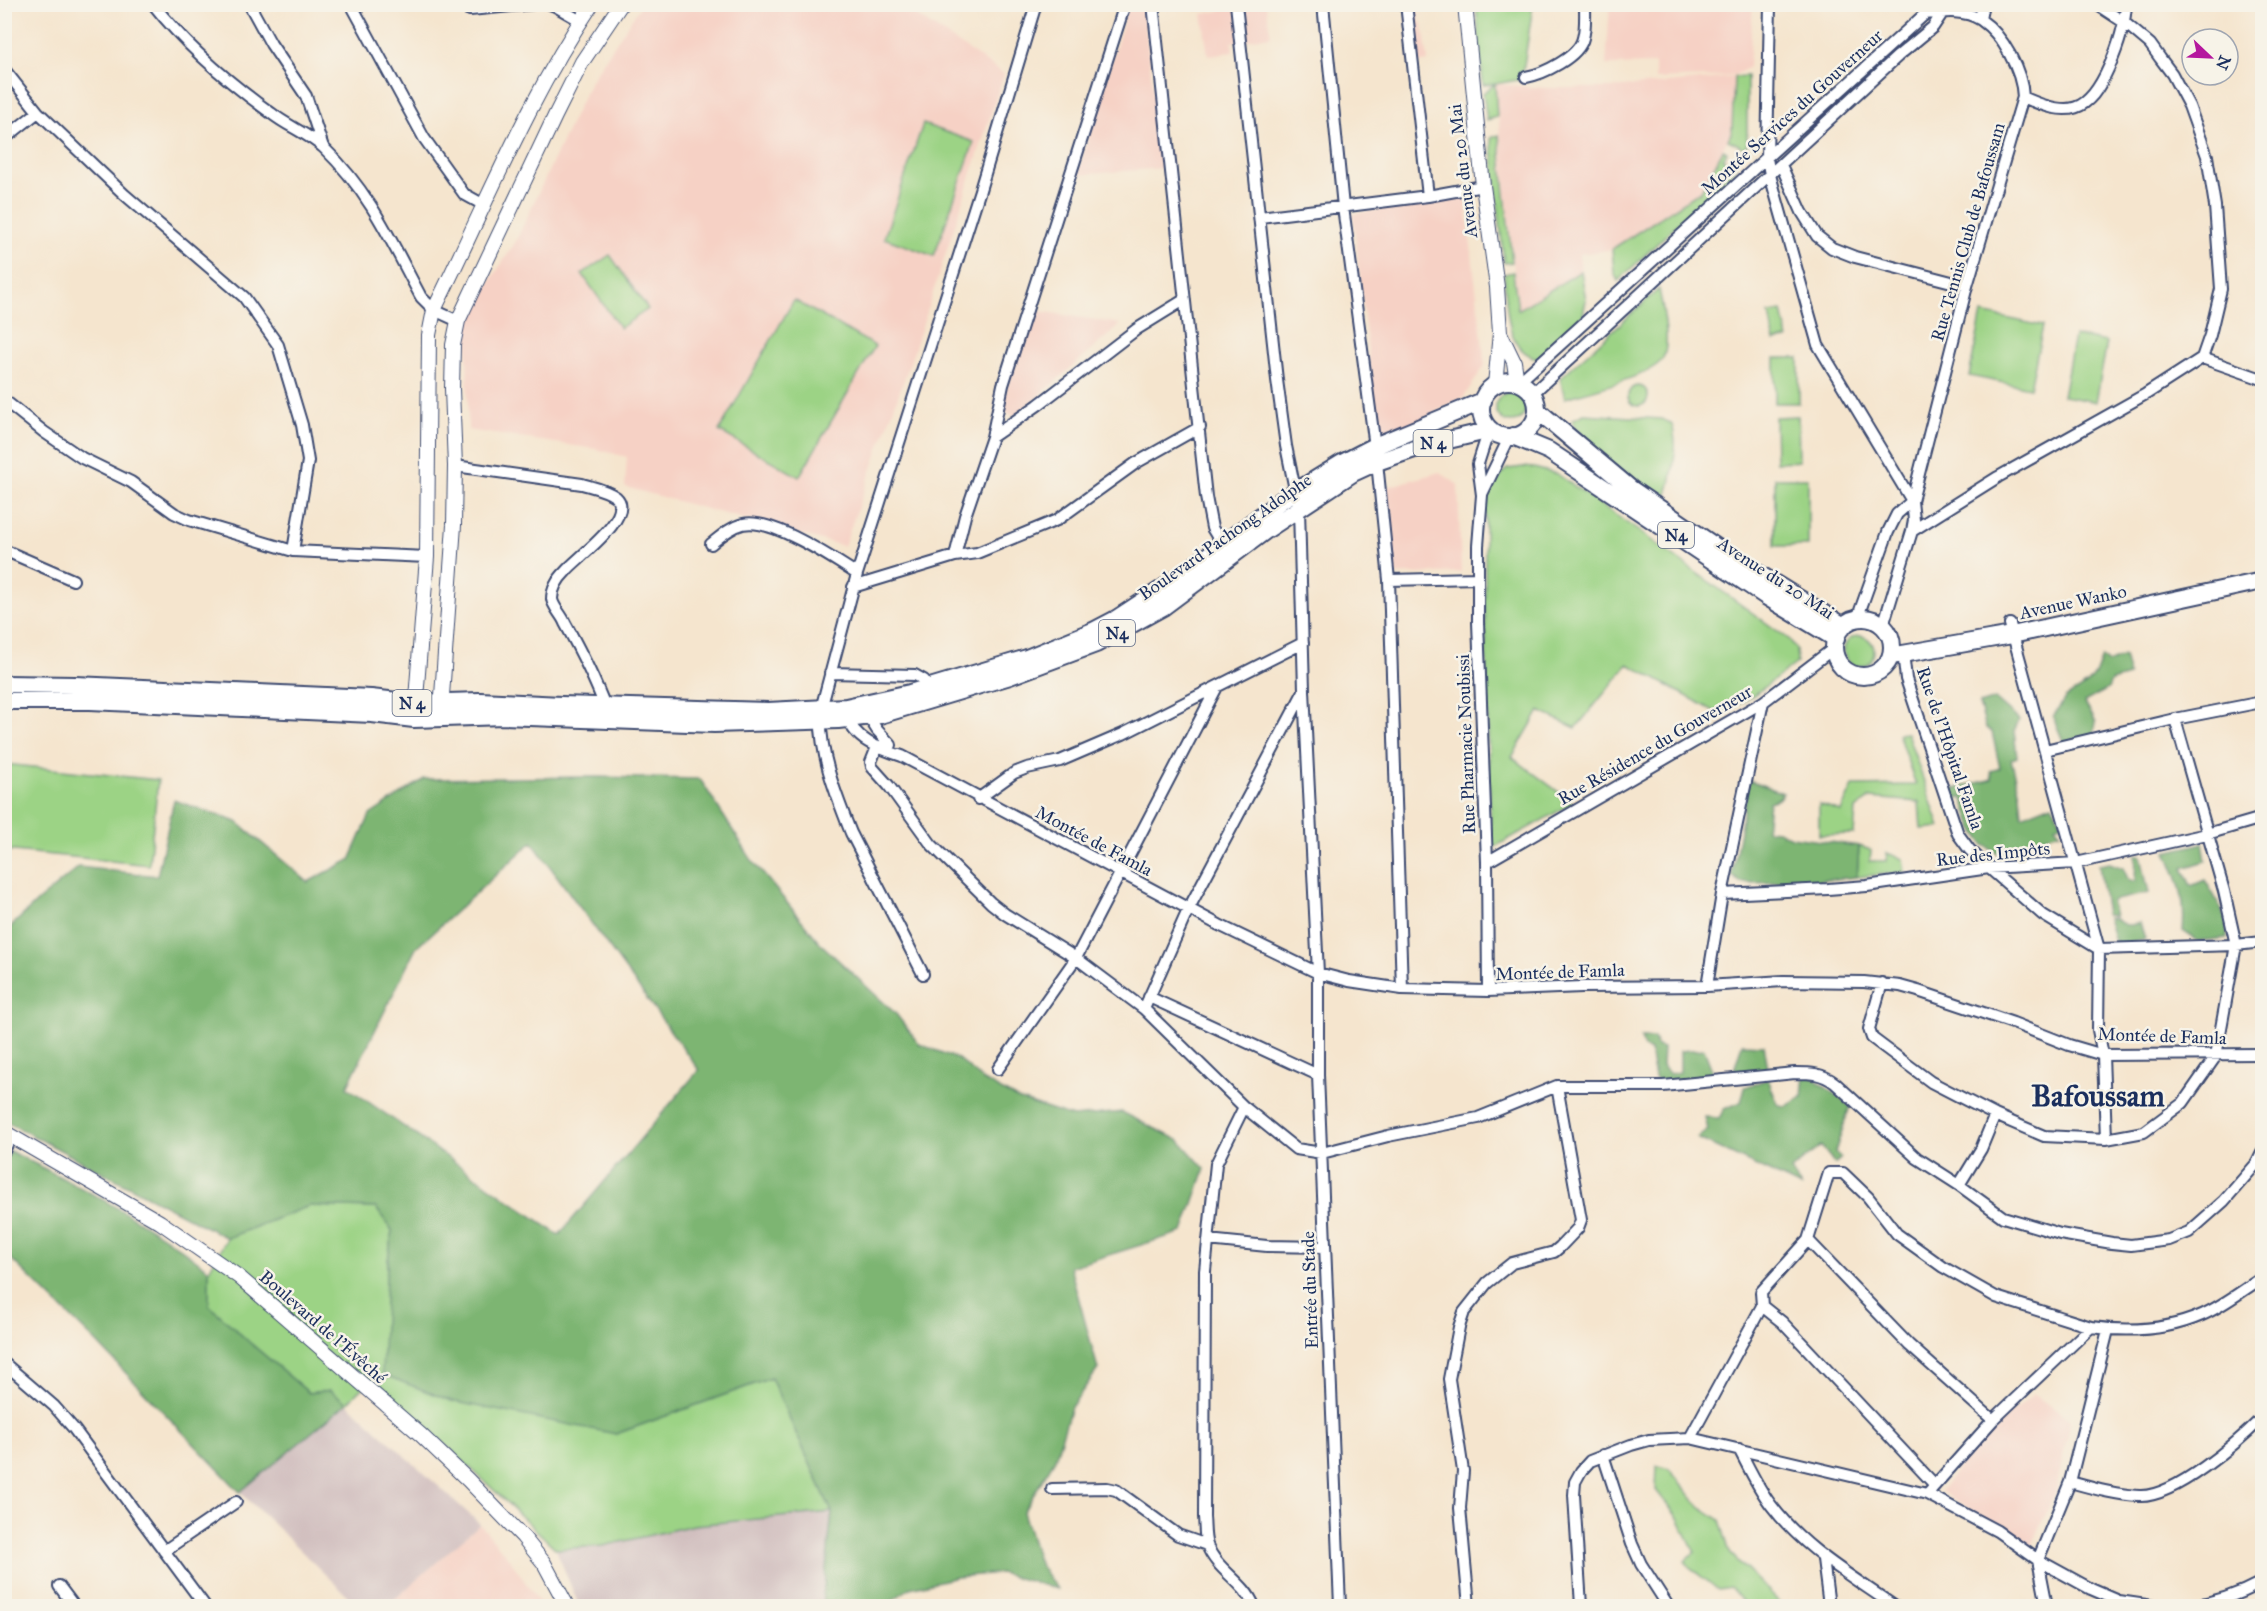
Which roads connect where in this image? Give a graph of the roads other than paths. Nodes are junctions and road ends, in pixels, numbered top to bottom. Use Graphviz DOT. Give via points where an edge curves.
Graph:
graph roads {
  1 [pos="153,4"];
  2 [pos="351,4"];
  3 [pos="455,4"];
  4 [pos="534,4"];
  5 [pos="550,4"];
  6 [pos="592,4"];
  7 [pos="621,4"];
  8 [pos="1036,4"];
  9 [pos="1125,4"];
  10 [pos="1153,4"];
  11 [pos="1236,4"];
  12 [pos="1323,4"];
  13 [pos="1407,4"];
  14 [pos="1465,4"];
  15 [pos="1585,4"];
  16 [pos="1770,4"];
  17 [pos="1983,4"];
  18 [pos="2096,4"];
  19 [pos="2126,4"];
  20 [pos="249,5"];
  21 [pos="1949,9"];
  22 [pos="1980,19"];
  23 [pos="581,21"];
  24 [pos="2125,23"];
  25 [pos="4,69"];
  26 [pos="1526,77"];
  27 [pos="2023,97"];
  28 [pos="38,112"];
  29 [pos="4,139"];
  30 [pos="323,147"];
  31 [pos="1767,158"];
  32 [pos="1781,165"];
  33 [pos="1770,175"];
  34 [pos="1483,186"];
  35 [pos="1428,196"];
  36 [pos="484,205"];
  37 [pos="1343,207"];
  38 [pos="1260,217"];
  39 [pos="1967,286"];
  40 [pos="1184,300"];
  41 [pos="434,310"];
  42 [pos="458,321"];
  43 [pos="1500,333"];
  44 [pos="2202,358"];
  45 [pos="2262,379"];
  46 [pos="1518,382"];
  47 [pos="1495,385"];
  48 [pos="1533,393"];
  49 [pos="4,400"];
  50 [pos="1483,401"];
  51 [pos="1537,410"];
  52 [pos="1200,427"];
  53 [pos="1492,430"];
  54 [pos="1511,436"];
  55 [pos="992,437"];
  56 [pos="1376,454"];
  57 [pos="455,466"];
  58 [pos="1296,491"];
  59 [pos="1482,495"];
  60 [pos="1912,501"];
  61 [pos="1299,509"];
  62 [pos="1912,531"];
  63 [pos="711,544"];
  64 [pos="4,550"];
  65 [pos="293,550"];
  66 [pos="1227,551"];
  67 [pos="427,556"];
  68 [pos="955,556"];
  69 [pos="856,574"];
  70 [pos="2262,574"];
  71 [pos="1478,578"];
  72 [pos="73,580"];
  73 [pos="1389,580"];
  74 [pos="2262,581"];
  75 [pos="853,587"];
  76 [pos="1883,626"];
  77 [pos="2011,629"];
  78 [pos="1843,633"];
  79 [pos="1303,643"];
  80 [pos="1895,650"];
  81 [pos="830,673"];
  82 [pos="4,684"];
  83 [pos="1217,687"];
  84 [pos="1304,690"];
  85 [pos="930,694"];
  86 [pos="4,701"];
  87 [pos="1763,702"];
  88 [pos="2262,702"];
  89 [pos="415,711"];
  90 [pos="441,711"];
  91 [pos="866,711"];
  92 [pos="847,713"];
  93 [pos="608,714"];
  94 [pos="820,715"];
  95 [pos="2175,719"];
  96 [pos="883,745"];
  97 [pos="2045,750"];
  98 [pos="978,799"];
  99 [pos="2262,818"];
  100 [pos="2207,834"];
  101 [pos="1487,862"];
  102 [pos="2076,863"];
  103 [pos="1989,868"];
  104 [pos="1120,873"];
  105 [pos="1722,894"];
  106 [pos="1188,910"];
  107 [pos="2262,942"];
  108 [pos="2236,945"];
  109 [pos="2099,949"];
  110 [pos="1076,958"];
  111 [pos="1318,973"];
  112 [pos="923,974"];
  113 [pos="1882,983"];
  114 [pos="1707,986"];
  115 [pos="1402,989"];
  116 [pos="1488,992"];
  117 [pos="1149,997"];
  118 [pos="1144,1009"];
  119 [pos="2262,1054"];
  120 [pos="2103,1055"];
  121 [pos="2216,1056"];
  122 [pos="998,1070"];
  123 [pos="1318,1075"];
  124 [pos="1557,1086"];
  125 [pos="1244,1107"];
  126 [pos="1995,1115"];
  127 [pos="8,1134"];
  128 [pos="2106,1139"];
  129 [pos="4,1151"];
  130 [pos="2262,1153"];
  131 [pos="1322,1154"];
  132 [pos="1959,1185"];
  133 [pos="1208,1240"];
  134 [pos="1808,1240"];
  135 [pos="1325,1247"];
  136 [pos="2262,1278"];
  137 [pos="1762,1306"];
  138 [pos="2091,1327"];
  139 [pos="2108,1329"];
  140 [pos="4,1363"];
  141 [pos="2262,1418"];
  142 [pos="1993,1420"];
  143 [pos="1690,1438"];
  144 [pos="1739,1449"];
  145 [pos="1603,1455"];
  146 [pos="2070,1482"];
  147 [pos="1935,1485"];
  148 [pos="1052,1489"];
  149 [pos="1927,1494"];
  150 [pos="236,1502"];
  151 [pos="1207,1545"];
  152 [pos="164,1551"];
  153 [pos="1824,1559"];
  154 [pos="2038,1560"];
  155 [pos="2262,1582"];
  156 [pos="59,1586"];
  157 [pos="74,1606"];
  158 [pos="204,1606"];
  159 [pos="567,1606"];
  160 [pos="1254,1606"];
  161 [pos="1340,1606"];
  162 [pos="1469,1606"];
  163 [pos="1581,1606"];
  164 [pos="1668,1606"];
  165 [pos="1829,1606"];
  166 [pos="1894,1606"];
  167 [pos="2047,1606"];
  168 [pos="2153,1606"];
  169 [pos="2188,1606"];
  1 -- 30 [label="street" via="216,70 272,114"];
  2 -- 36 [label="street" via="424,138 464,194"];
  3 -- 4 [label="street" via="470,10"];
  5 -- 23 [label="street"];
  6 -- 23 [label="main road"];
  7 -- 42 [label="main road" via="582,62"];
  8 -- 69 [label="street"];
  9 -- 55 [label="street" via="1004,385"];
  10 -- 40 [label="street"];
  11 -- 38 [label="street, Entrée du Stade"];
  12 -- 37 [label="street"];
  13 -- 35 [label="street"];
  14 -- 34 [label="main road, Avenue du 20 Mai"];
  15 -- 26 [label="street" via="1583,39 1578,49 1539,75"];
  16 -- 31 [label="street"];
  17 -- 22 [label="street"];
  18 -- 24 [label="street"];
  19 -- 24 [label="street"];
  20 -- 30 [label="street" via="306,96"];
  21 -- 22 [label="street"];
  21 -- 31 [label="street, Montée Services du Gouverneur" via="1925,14"];
  21 -- 32 [label="street, Montée Services du Gouverneur"];
  22 -- 27 [label="street, Rue Tennis Club de Bafoussam" via="2017,68"];
  23 -- 36 [label="main road" via="536,99"];
  24 -- 27 [label="street" via="2100,88 2087,103 2054,109"];
  24 -- 44 [label="street" via="2150,44 2172,74 2189,106 2207,156 2221,289"];
  25 -- 28 [label="street"];
  27 -- 39 [label="street, Rue Tennis Club de Bafoussam"];
  28 -- 29 [label="street"];
  28 -- 65 [label="street" via="125,195 244,297 278,345 302,425 308,461"];
  30 -- 41 [label="street" via="371,202 422,297"];
  31 -- 33 [label="street"];
  31 -- 46 [label="street, Montée Services du Gouverneur"];
  32 -- 33 [label="street, Montée Services du Gouverneur"];
  32 -- 39 [label="street" via="1802,212 1817,236 1832,248"];
  33 -- 48 [label="street, Montée Services du Gouverneur"];
  33 -- 60 [label="street" via="1818,345"];
  34 -- 35 [label="street"];
  34 -- 43 [label="main road, Avenue du 20 Mai"];
  35 -- 37 [label="street"];
  36 -- 41 [label="main road"];
  37 -- 38 [label="street"];
  37 -- 56 [label="street"];
  38 -- 58 [label="street, Entrée du Stade" via="1281,413"];
  39 -- 60 [label="street, Rue Tennis Club de Bafoussam"];
  40 -- 52 [label="street"];
  40 -- 55 [label="street" via="1137,329"];
  41 -- 42 [label="street"];
  41 -- 67 [label="main road" via="429,335"];
  42 -- 57 [label="main road" via="452,389"];
  43 -- 46 [label="main road, Avenue du 20 Mai" via="1515,362"];
  43 -- 47 [label="main road, Avenue du 20 Mai"];
  44 -- 45 [label="street"];
  44 -- 62 [label="street"];
  46 -- 47 [label="highway"];
  46 -- 48 [label="highway"];
  47 -- 50 [label="highway"];
  48 -- 51 [label="highway"];
  49 -- 65 [label="street" via="82,458 131,482 174,513"];
  50 -- 53 [label="highway" via="1484,420"];
  50 -- 56 [label="highway, N 4"];
  51 -- 54 [label="highway" via="1527,430"];
  51 -- 78 [label="highway, Avenue du 20 Mai / N4" via="1631,489"];
  52 -- 66 [label="street" via="1209,516 1215,536"];
  52 -- 68 [label="street" via="1136,463 1057,520 977,553"];
  53 -- 54 [label="highway"];
  53 -- 56 [label="highway, N 4"];
  53 -- 59 [label="street, Rue Pharmacie Noubissi" via="1478,464"];
  54 -- 59 [label="street, Rue Pharmacie Noubissi"];
  54 -- 78 [label="highway, Avenue du 20 Mai / N4" via="1549,451 1767,597"];
  55 -- 68 [label="street"];
  56 -- 58 [label="highway, Boulevard Pachong Adolphe / N4" via="1342,463"];
  56 -- 61 [label="highway, Boulevard Pachong Adolphe / N4"];
  56 -- 73 [label="street"];
  57 -- 90 [label="main road"];
  57 -- 93 [label="street" via="582,484 617,497 615,521 567,569 553,593 553,603"];
  58 -- 61 [label="street, Entrée du Stade"];
  58 -- 66 [label="highway, Boulevard Pachong Adolphe / N4"];
  59 -- 71 [label="street, Rue Pharmacie Noubissi"];
  60 -- 62 [label="street, Rue Tennis Club de Bafoussam"];
  60 -- 78 [label="street, Rue Tennis Club de Bafoussam" via="1897,514"];
  61 -- 66 [label="highway, Boulevard Pachong Adolphe / N4"];
  61 -- 79 [label="street, Entrée du Stade"];
  62 -- 76 [label="street, Rue Tennis Club de Bafoussam"];
  63 -- 69 [label="street" via="744,523 759,525 802,540"];
  64 -- 72 [label="street"];
  65 -- 67 [label="street"];
  66 -- 85 [label="highway, Boulevard Pachong Adolphe / N4" via="1163,607 1096,644 1010,676"];
  67 -- 89 [label="main road"];
  68 -- 75 [label="street"];
  69 -- 75 [label="street"];
  70 -- 77 [label="highway, Avenue Wanko"];
  71 -- 73 [label="street"];
  71 -- 101 [label="street, Rue Pharmacie Noubissi"];
  73 -- 115 [label="street"];
  74 -- 77 [label="highway, Avenue Wanko"];
  75 -- 81 [label="street"];
  76 -- 78 [label="highway" via="1871,619"];
  76 -- 80 [label="highway"];
  77 -- 80 [label="highway, Avenue Wanko"];
  77 -- 97 [label="street"];
  78 -- 80 [label="highway" via="1840,665 1855,675 1881,670"];
  78 -- 87 [label="street, Rue Résidence du Gouverneur"];
  79 -- 83 [label="street"];
  79 -- 84 [label="street, Entrée du Stade"];
  80 -- 103 [label="street, Rue de l'Hôpital Famla" via="1958,834"];
  81 -- 85 [label="street" via="915,675 924,680"];
  81 -- 94 [label="street"];
  82 -- 89 [label="highway, N 4" via="371,698"];
  83 -- 98 [label="street" via="1060,761 1014,773"];
  83 -- 104 [label="street"];
  84 -- 106 [label="street"];
  84 -- 111 [label="street, Entrée du Stade"];
  85 -- 91 [label="highway, Boulevard Pachong Adolphe / N4"];
  86 -- 89 [label="highway, N 4" via="90,701 372,714"];
  87 -- 101 [label="street, Rue Résidence du Gouverneur"];
  87 -- 105 [label="street"];
  88 -- 95 [label="street"];
  89 -- 90 [label="highway, N 4"];
  90 -- 93 [label="highway, N 4" via="504,717"];
  91 -- 92 [label="highway, Boulevard Pachong Adolphe / N4"];
  91 -- 96 [label="street"];
  92 -- 94 [label="highway, Boulevard Pachong Adolphe / N4"];
  92 -- 96 [label="street, Montée de Famla" via="861,736"];
  93 -- 94 [label="highway, N 4" via="714,724"];
  94 -- 112 [label="street" via="828,766 847,822"];
  95 -- 97 [label="street"];
  95 -- 100 [label="street"];
  96 -- 98 [label="street, Montée de Famla"];
  96 -- 110 [label="street" via="873,757 872,767 931,844 998,909"];
  97 -- 102 [label="street"];
  98 -- 104 [label="street, Montée de Famla"];
  99 -- 100 [label="street, Rue des Impôts"];
  100 -- 102 [label="street, Rue des Impôts"];
  100 -- 108 [label="street"];
  101 -- 116 [label="street, Rue Pharmacie Noubissi"];
  102 -- 103 [label="street, Rue des Impôts"];
  102 -- 109 [label="street"];
  103 -- 105 [label="street, Rue des Impôts" via="1867,886"];
  103 -- 109 [label="street, Rue de l'Hôpital Famla" via="2043,915"];
  104 -- 106 [label="street, Montée de Famla"];
  104 -- 110 [label="street"];
  105 -- 114 [label="street"];
  106 -- 111 [label="street, Montée de Famla"];
  106 -- 117 [label="street"];
  107 -- 108 [label="street"];
  108 -- 109 [label="street"];
  108 -- 121 [label="street"];
  109 -- 120 [label="street" via="2098,1030"];
  110 -- 118 [label="street"];
  110 -- 122 [label="street"];
  111 -- 115 [label="street, Montée de Famla"];
  111 -- 123 [label="street, Entrée du Stade"];
  113 -- 114 [label="street, Montée de Famla" via="1793,980"];
  113 -- 120 [label="street, Montée de Famla" via="1918,991"];
  113 -- 126 [label="street" via="1869,1029 1872,1038 1931,1082"];
  114 -- 116 [label="street, Montée de Famla"];
  115 -- 116 [label="street, Montée de Famla"];
  117 -- 118 [label="street"];
  117 -- 123 [label="street"];
  118 -- 125 [label="street"];
  119 -- 121 [label="street, Montée de Famla"];
  120 -- 121 [label="street, Montée de Famla"];
  120 -- 128 [label="street"];
  121 -- 128 [label="street" via="2183,1103 2144,1132"];
  123 -- 131 [label="street, Entrée du Stade"];
  124 -- 131 [label="street" via="1478,1118"];
  124 -- 132 [label="street" via="1663,1086 1814,1073 1826,1076 1917,1158"];
  124 -- 162 [label="street" via="1581,1220 1578,1228 1554,1252 1512,1263 1487,1283 1464,1312 1451,1362 1451,1395 1463,1471 1460,1508"];
  125 -- 131 [label="street" via="1296,1149"];
  125 -- 133 [label="street" via="1216,1164"];
  126 -- 128 [label="street" via="2044,1136"];
  126 -- 132 [label="street" via="1981,1149"];
  127 -- 129 [label="street"];
  127 -- 159 [label="main road, Boulevard de l'Évêché" via="160,1222 239,1277 468,1480 523,1537"];
  130 -- 132 [label="street" via="2224,1202 2189,1232 2169,1240 2132,1245 2060,1234 2016,1222"];
  131 -- 135 [label="street, Entrée du Stade"];
  133 -- 135 [label="street"];
  133 -- 151 [label="street" via="1204,1271 1203,1481"];
  134 -- 137 [label="street" via="1761,1292"];
  134 -- 138 [label="street" via="1829,1173 1843,1173 1897,1234 1943,1267 1996,1298"];
  134 -- 142 [label="street" via="1909,1345"];
  135 -- 161 [label="street, Entrée du Stade"];
  136 -- 139 [label="street" via="2204,1315 2165,1327"];
  137 -- 143 [label="street"];
  137 -- 147 [label="street" via="1782,1322"];
  138 -- 139 [label="street"];
  138 -- 142 [label="street"];
  139 -- 146 [label="street"];
  140 -- 152 [label="street" via="54,1406 74,1429"];
  141 -- 146 [label="street" via="2209,1464 2164,1491 2141,1497"];
  142 -- 147 [label="street"];
  143 -- 144 [label="street"];
  143 -- 145 [label="street" via="1649,1440"];
  144 -- 149 [label="street"];
  144 -- 153 [label="street" via="1770,1505"];
  145 -- 163 [label="street" via="1590,1461 1575,1482"];
  145 -- 164 [label="street" via="1632,1544"];
  146 -- 154 [label="street"];
  147 -- 149 [label="street"];
  148 -- 151 [label="street" via="1116,1490 1179,1534"];
  149 -- 154 [label="street" via="1997,1531"];
  150 -- 152 [label="street"];
  151 -- 160 [label="street"];
  152 -- 158 [label="street"];
  153 -- 165 [label="street"];
  153 -- 166 [label="street"];
  154 -- 167 [label="street"];
  154 -- 168 [label="street" via="2119,1601"];
  155 -- 169 [label="street" via="2235,1596"];
  156 -- 157 [label="street"];
}
